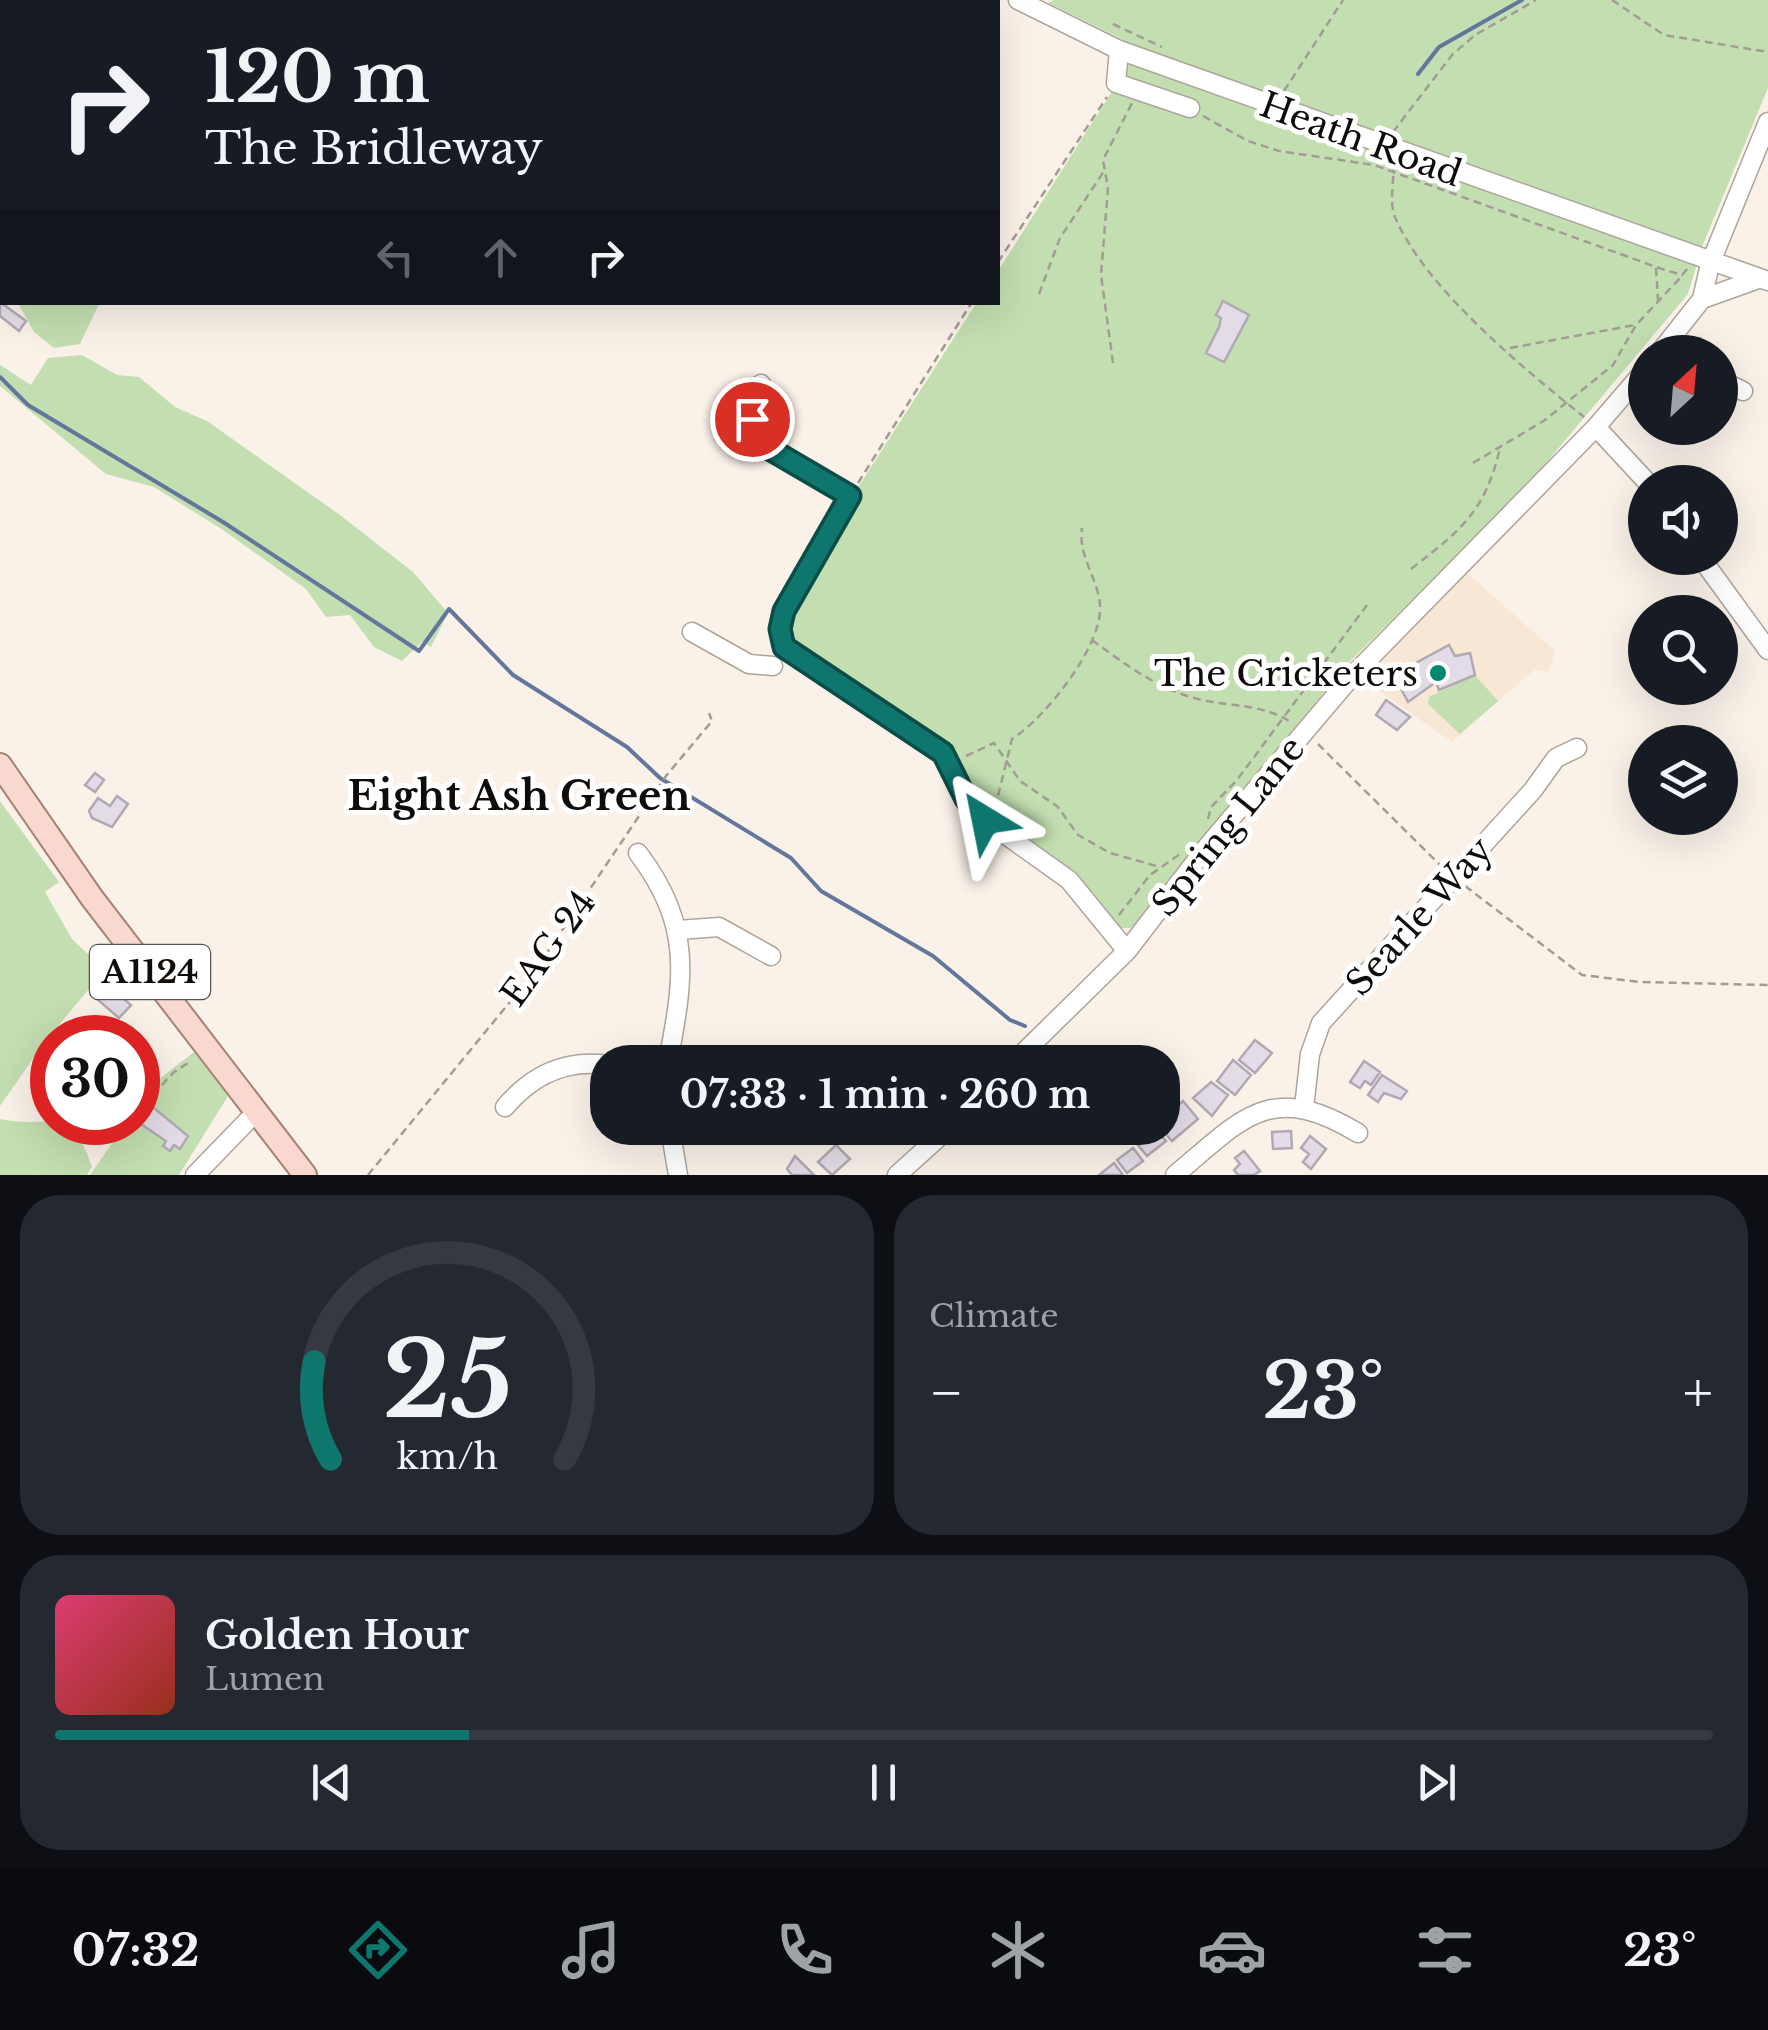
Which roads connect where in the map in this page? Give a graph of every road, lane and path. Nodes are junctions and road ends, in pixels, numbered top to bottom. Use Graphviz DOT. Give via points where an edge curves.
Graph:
graph roads {
  1 [pos="1018,0"];
  2 [pos="1343,0"];
  3 [pos="1536,0"];
  4 [pos="1612,0"];
  5 [pos="1120,50"];
  6 [pos="1768,52"];
  7 [pos="1116,83"];
  8 [pos="1135,90"];
  9 [pos="1190,108"];
  10 [pos="1274,108"];
  11 [pos="1768,122"];
  12 [pos="1389,149"];
  13 [pos="1104,170"];
  14 [pos="1394,171"];
  15 [pos="1000,259"];
  16 [pos="1703,262"];
  17 [pos="1656,267"];
  18 [pos="1682,274"];
  19 [pos="1764,280"];
  20 [pos="1040,294"];
  21 [pos="1702,299"];
  22 [pos="1658,304"];
  23 [pos="970,305"];
  24 [pos="1636,325"];
  25 [pos="1675,335"];
  26 [pos="1507,349"];
  27 [pos="1113,363"];
  28 [pos="760,384"];
  29 [pos="1738,389"];
  30 [pos="1628,390"];
  31 [pos="1743,391"];
  32 [pos="1564,401"];
  33 [pos="1596,428"];
  34 [pos="1500,447"];
  35 [pos="1474,464"];
  36 [pos="1631,465"];
  37 [pos="850,496"];
  38 [pos="1082,528"];
  39 [pos="1412,570"];
  40 [pos="1713,575"];
  41 [pos="1370,601"];
  42 [pos="692,632"];
  43 [pos="781,633"];
  44 [pos="1092,640"];
  45 [pos="1768,650"];
  46 [pos="773,666"];
  47 [pos="807,666"];
  48 [pos="708,713"];
  49 [pos="1284,718"];
  50 [pos="1305,732"];
  51 [pos="1576,748"];
  52 [pos="1006,763"];
  53 [pos="948,764"];
  54 [pos="0,765"];
  55 [pos="985,820"];
  56 [pos="1206,824"];
  57 [pos="1188,850"];
  58 [pos="638,852"];
  59 [pos="1162,867"];
  60 [pos="1454,878"];
  61 [pos="1109,929"];
  62 [pos="678,930"];
  63 [pos="1127,951"];
  64 [pos="772,956"];
  65 [pos="1768,986"];
  66 [pos="670,1045"];
  67 [pos="1031,1045"];
  68 [pos="209,1049"];
  69 [pos="590,1062"];
  70 [pos="160,1087"];
  71 [pos="505,1108"];
  72 [pos="1304,1108"];
  73 [pos="257,1111"];
  74 [pos="1358,1133"];
  75 [pos="673,1145"];
  76 [pos="930,1145"];
  77 [pos="195,1175"];
  78 [pos="306,1175"];
  79 [pos="368,1175"];
  80 [pos="678,1175"];
  81 [pos="897,1175"];
  82 [pos="1174,1175"];
  1 -- 5 [label="street, Heath Road"];
  2 -- 10 [label="path"];
  3 -- 12 [label="path" via="1452,55"];
  4 -- 6 [label="path" via="1664,35"];
  5 -- 7 [label="street"];
  5 -- 10 [label="street, Heath Road"];
  7 -- 8 [label="street"];
  7 -- 15 [label="path"];
  8 -- 9 [label="street"];
  8 -- 13 [label="path"];
  9 -- 14 [label="path" via="1225,132 1278,151 1344,157"];
  10 -- 12 [label="street, Heath Road"];
  11 -- 16 [label="street"];
  12 -- 14 [label="path"];
  12 -- 16 [label="street, Heath Road"];
  13 -- 20 [label="path" via="1060,238"];
  13 -- 27 [label="path" via="1101,275"];
  14 -- 17 [label="path"];
  14 -- 26 [label="path" via="1393,213 1428,276"];
  16 -- 18 [label="path"];
  16 -- 19 [label="street, Heath Road"];
  16 -- 21 [label="street"];
  17 -- 18 [label="path"];
  17 -- 22 [label="path"];
  18 -- 22 [label="path"];
  19 -- 21 [label="street"];
  21 -- 25 [label="street"];
  22 -- 24 [label="path"];
  23 -- 37 [label="path"];
  24 -- 26 [label="path"];
  24 -- 32 [label="path" via="1613,365"];
  26 -- 32 [label="path"];
  28 -- 37 [label="street" via="752,419 763,445"];
  29 -- 31 [label="street"];
  30 -- 33 [label="street, Spring Lane"];
  32 -- 33 [label="path"];
  32 -- 34 [label="path"];
  33 -- 36 [label="street"];
  33 -- 50 [label="street, Spring Lane"];
  34 -- 35 [label="path"];
  34 -- 39 [label="path" via="1490,490 1461,528"];
  37 -- 43 [label="street" via="784,611"];
  38 -- 44 [label="path" via="1079,548 1100,607"];
  40 -- 45 [label="street"];
  41 -- 49 [label="path"];
  42 -- 46 [label="street" via="750,664"];
  43 -- 46 [label="street"];
  43 -- 47 [label="street" via="784,647"];
  44 -- 49 [label="path" via="1159,684"];
  44 -- 52 [label="path" via="1033,726 1012,739"];
  46 -- 47 [label="street"];
  47 -- 53 [label="street" via="943,753"];
  48 -- 79 [label="path, EAG 24" via="712,721 666,776 532,975"];
  49 -- 50 [label="path"];
  49 -- 56 [label="path" via="1211,807"];
  50 -- 60 [label="path"];
  50 -- 63 [label="street, Spring Lane"];
  51 -- 60 [label="street, Searle Way" via="1556,758"];
  52 -- 53 [label="path" via="994,743"];
  52 -- 55 [label="path" via="995,808"];
  52 -- 59 [label="path" via="1057,806 1078,836"];
  53 -- 55 [label="street"];
  54 -- 68 [label="main road, A1124"];
  55 -- 61 [label="street" via="1069,880"];
  57 -- 59 [label="path"];
  58 -- 62 [label="street" via="657,878"];
  59 -- 61 [label="path"];
  60 -- 65 [label="path" via="1582,975"];
  60 -- 72 [label="street, Searle Way" via="1321,1023"];
  61 -- 63 [label="street"];
  62 -- 64 [label="street" via="719,927"];
  62 -- 66 [label="street" via="683,959"];
  63 -- 67 [label="street, Spring Lane"];
  68 -- 70 [label="path"];
  68 -- 73 [label="main road, A1124"];
  69 -- 71 [label="street" via="558,1067 525,1083"];
  72 -- 74 [label="street"];
  72 -- 82 [label="street" via="1288,1104 1243,1118"];
  73 -- 77 [label="street"];
  73 -- 78 [label="main road, A1124"];
  75 -- 80 [label="street"];
  76 -- 81 [label="street"];
}
